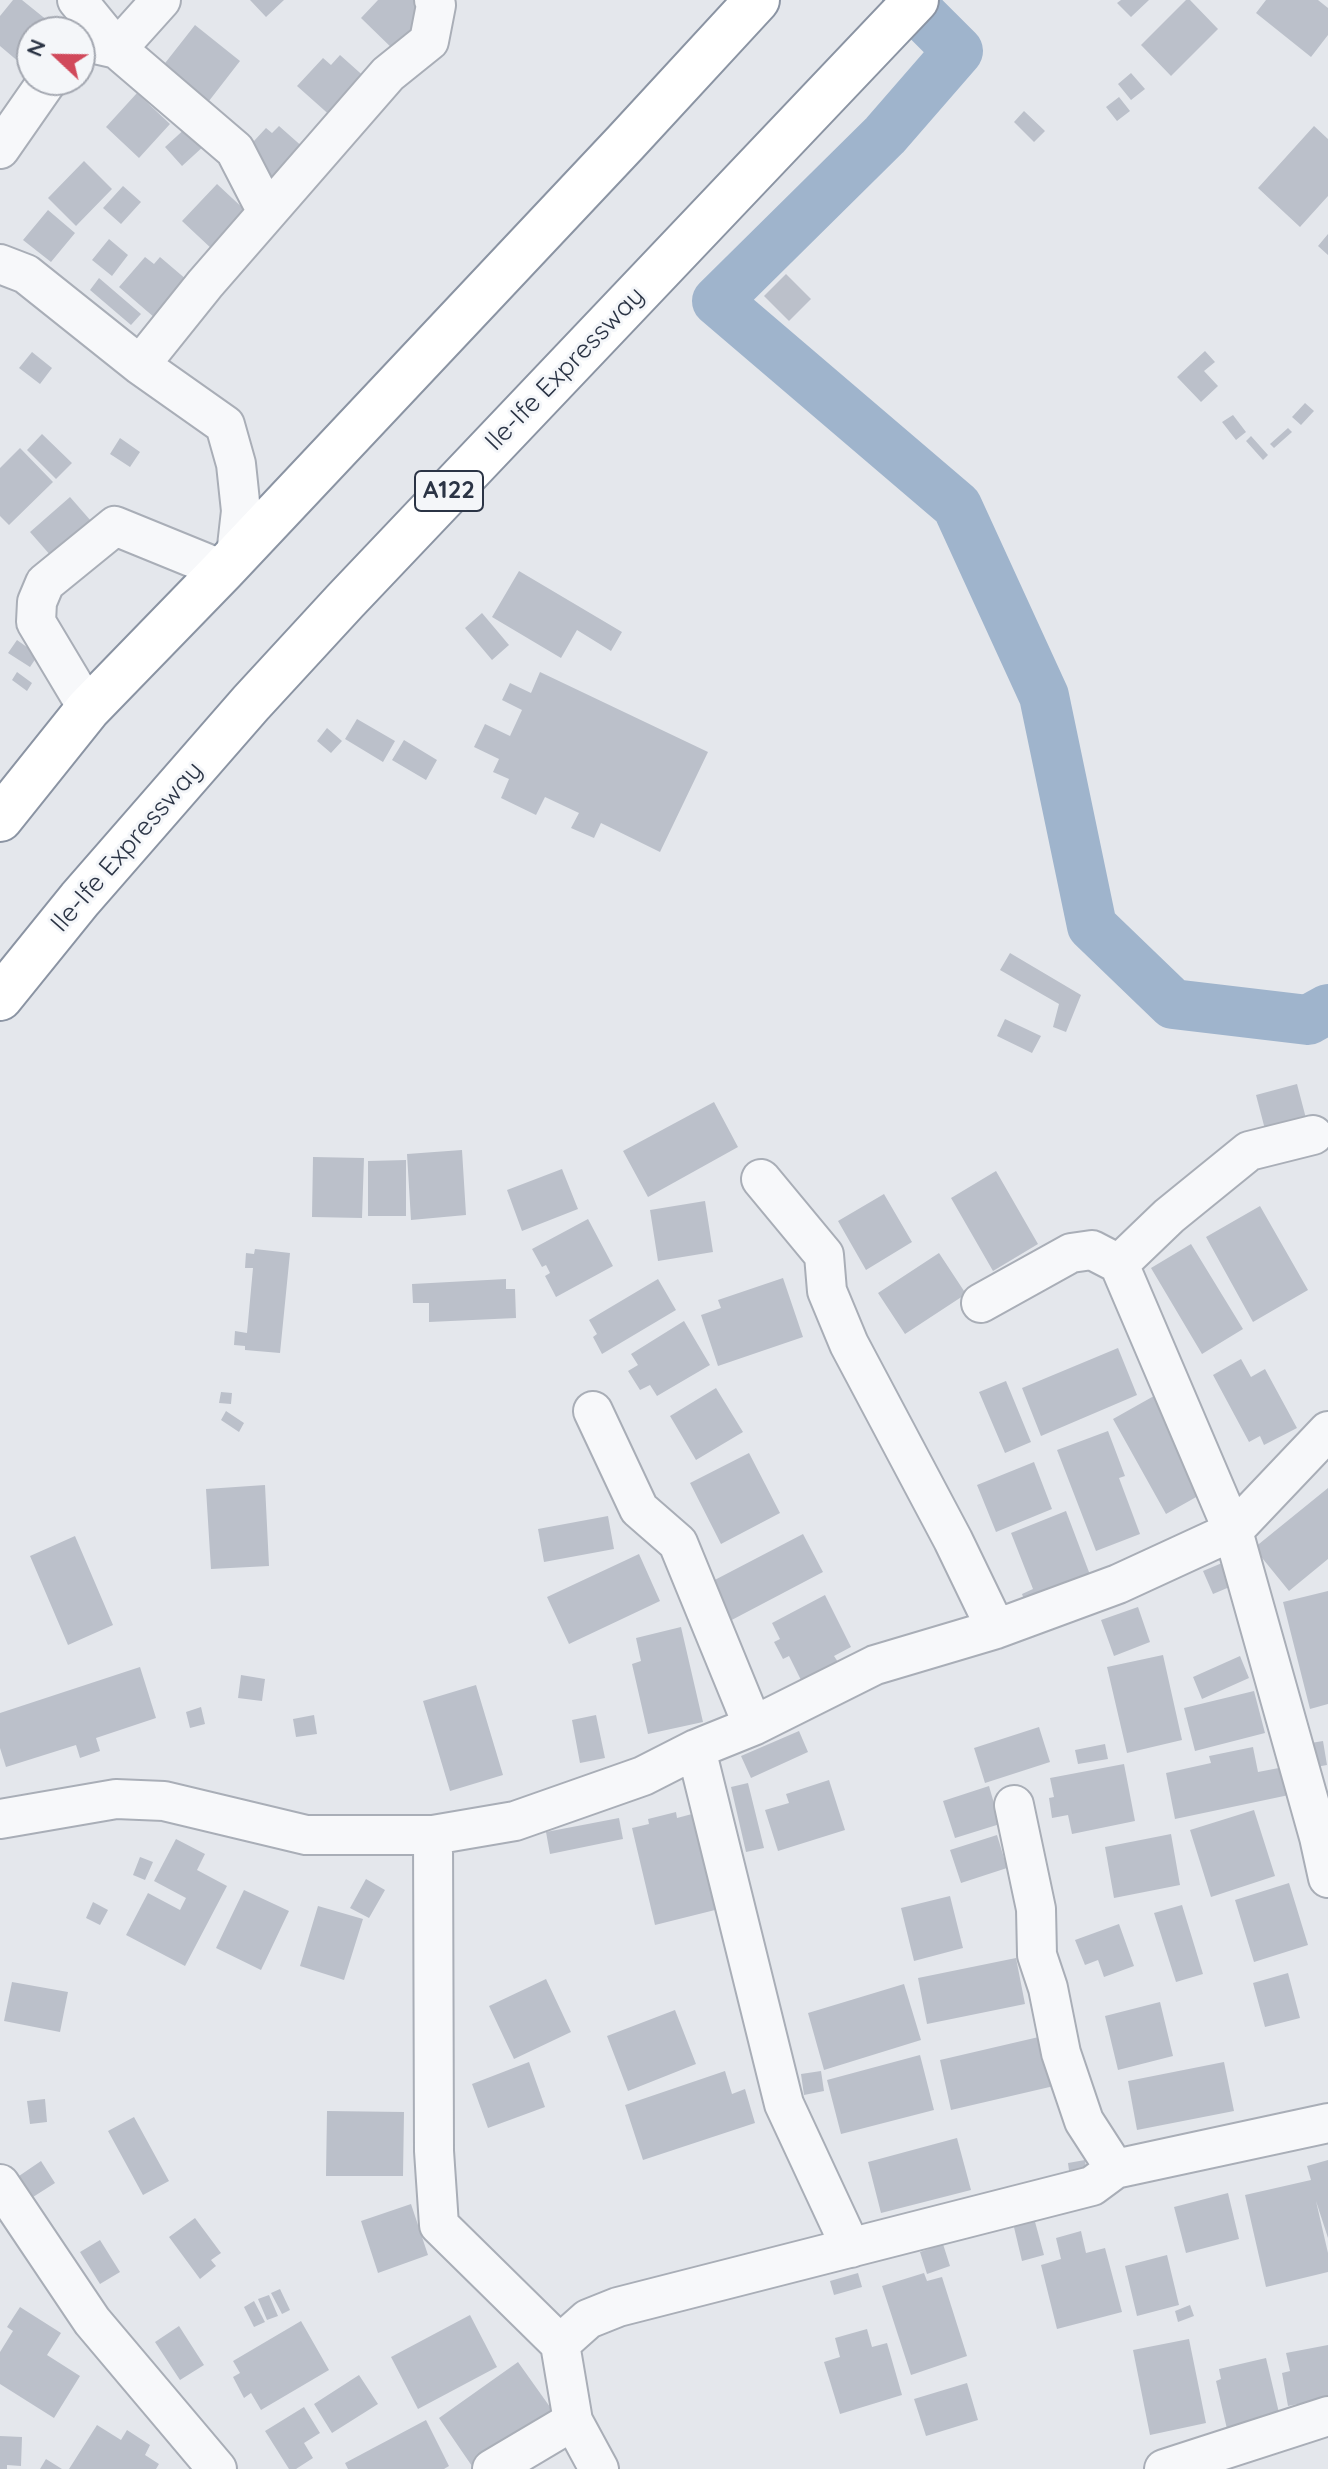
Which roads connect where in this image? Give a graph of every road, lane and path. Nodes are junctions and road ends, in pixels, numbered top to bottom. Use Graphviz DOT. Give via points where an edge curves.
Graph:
graph roads {
  1 [pos="77,0"];
  2 [pos="161,0"];
  3 [pos="434,0"];
  4 [pos="757,0"];
  5 [pos="916,0"];
  6 [pos="96,44"];
  7 [pos="117,49"];
  8 [pos="37,96"];
  9 [pos="0,149"];
  10 [pos="267,212"];
  11 [pos="0,264"];
  12 [pos="140,365"];
  13 [pos="230,562"];
  14 [pos="88,709"];
  15 [pos="0,819"];
  16 [pos="0,998"];
  17 [pos="1313,1135"];
  18 [pos="761,1179"];
  19 [pos="1119,1264"];
  20 [pos="981,1303"];
  21 [pos="593,1411"];
  22 [pos="1328,1431"];
  23 [pos="1233,1531"];
  24 [pos="996,1629"];
  25 [pos="753,1726"];
  26 [pos="696,1749"];
  27 [pos="1014,1805"];
  28 [pos="0,1819"];
  29 [pos="433,1835"];
  30 [pos="1324,1836"];
  31 [pos="1328,1878"];
  32 [pos="1328,2123"];
  33 [pos="1115,2169"];
  34 [pos="0,2184"];
  35 [pos="851,2248"];
  36 [pos="560,2344"];
  37 [pos="1328,2416"];
  38 [pos="573,2421"];
  39 [pos="217,2469"];
  40 [pos="492,2469"];
  41 [pos="599,2469"];
  42 [pos="1164,2469"];
  1 -- 7 [label="street"];
  2 -- 7 [label="street"];
  3 -- 10 [label="street" via="429,41 388,74"];
  4 -- 13 [label="highway"];
  5 -- 16 [label="highway, Ile-Ife Expressway / A122" via="313,636 90,887"];
  6 -- 7 [label="street"];
  7 -- 10 [label="street" via="235,150"];
  8 -- 9 [label="street"];
  10 -- 12 [label="street"];
  11 -- 12 [label="street" via="26,274"];
  12 -- 13 [label="street" via="225,425 241,511"];
  13 -- 14 [label="highway"];
  13 -- 14 [label="street" via="115,526 45,583 36,622"];
  14 -- 15 [label="highway"];
  17 -- 19 [label="street" via="1249,1151"];
  18 -- 24 [label="street" via="824,1255 827,1291 849,1344"];
  19 -- 20 [label="street" via="1092,1250 1071,1253"];
  19 -- 23 [label="street"];
  21 -- 25 [label="street" via="639,1509 678,1543"];
  22 -- 23 [label="street"];
  23 -- 24 [label="street" via="1118,1584"];
  23 -- 30 [label="street"];
  24 -- 25 [label="street" via="875,1665"];
  25 -- 26 [label="street"];
  26 -- 29 [label="street" via="643,1776 515,1821"];
  26 -- 35 [label="street" via="784,2104"];
  27 -- 33 [label="street" via="1036,1909 1037,1955 1061,2053 1084,2121"];
  28 -- 29 [label="street" via="116,1799 148,1800 306,1835"];
  29 -- 36 [label="street" via="439,2225"];
  30 -- 31 [label="street"];
  32 -- 33 [label="street"];
  33 -- 35 [label="street" via="1092,2186"];
  34 -- 39 [label="street" via="92,2321"];
  35 -- 36 [label="street" via="618,2307 588,2319"];
  36 -- 38 [label="street"];
  37 -- 42 [label="street"];
  38 -- 40 [label="street"];
  38 -- 41 [label="street"];
}
